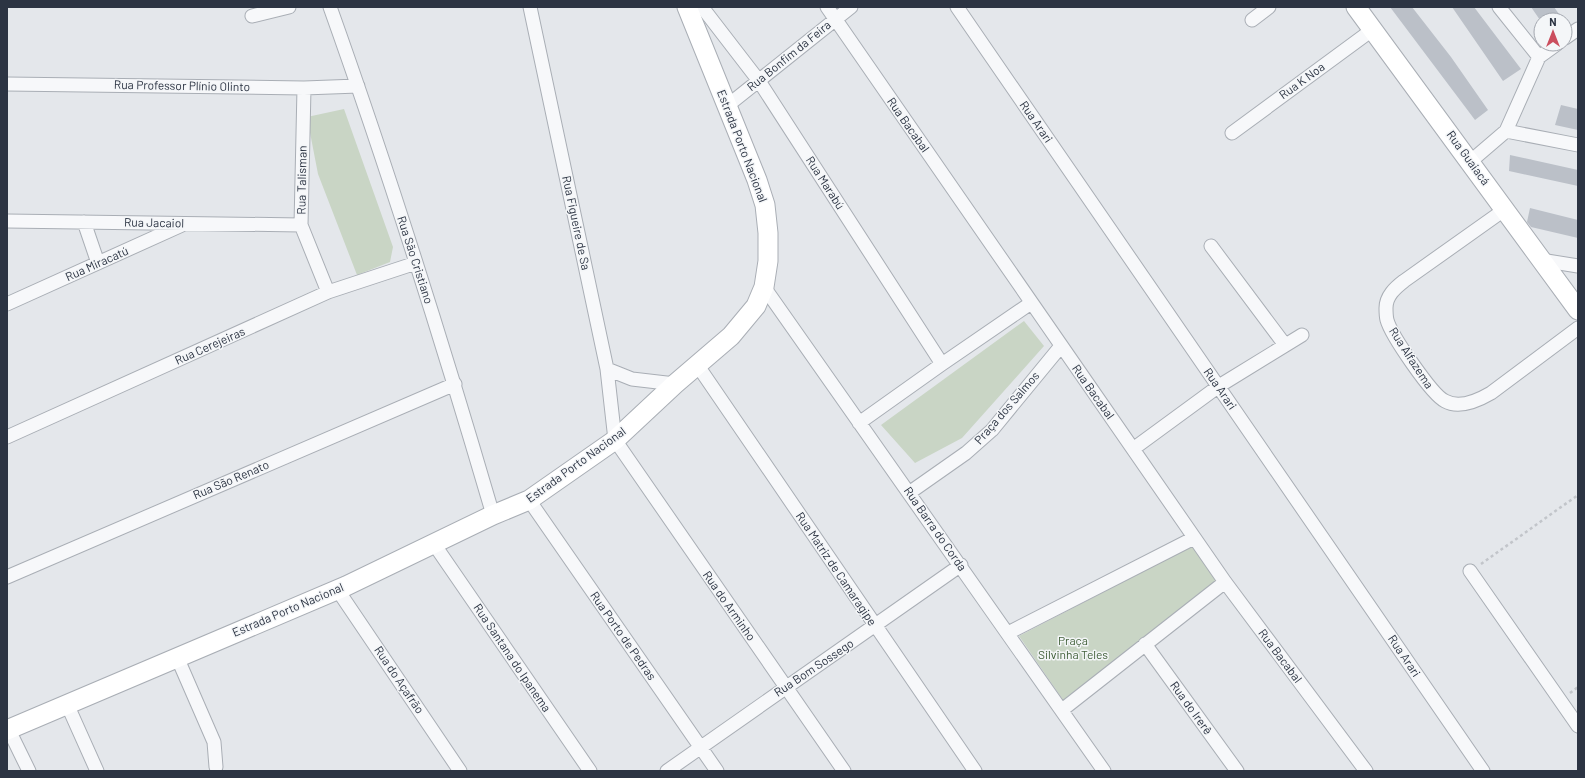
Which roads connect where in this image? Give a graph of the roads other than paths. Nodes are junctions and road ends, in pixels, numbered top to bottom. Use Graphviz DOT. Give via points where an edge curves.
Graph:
graph roads {
  1 [pos="288,7"];
  2 [pos="330,7"];
  3 [pos="530,7"];
  4 [pos="687,7"];
  5 [pos="702,7"];
  6 [pos="827,7"];
  7 [pos="851,7"];
  8 [pos="957,7"];
  9 [pos="1269,7"];
  10 [pos="1500,7"];
  11 [pos="1360,8"];
  12 [pos="252,16"];
  13 [pos="835,19"];
  14 [pos="1252,20"];
  15 [pos="1372,30"];
  16 [pos="1546,52"];
  17 [pos="1539,57"];
  18 [pos="758,81"];
  19 [pos="7,84"];
  20 [pos="358,86"];
  21 [pos="304,88"];
  22 [pos="727,106"];
  23 [pos="1506,131"];
  24 [pos="1232,133"];
  25 [pos="1578,145"];
  26 [pos="1471,161"];
  27 [pos="1504,210"];
  28 [pos="7,221"];
  29 [pos="84,222"];
  30 [pos="186,224"];
  31 [pos="301,225"];
  32 [pos="1211,246"];
  33 [pos="1541,260"];
  34 [pos="98,263"];
  35 [pos="416,263"];
  36 [pos="1578,266"];
  37 [pos="764,287"];
  38 [pos="328,292"];
  39 [pos="1032,303"];
  40 [pos="7,304"];
  41 [pos="1578,310"];
  42 [pos="1578,328"];
  43 [pos="1302,334"];
  44 [pos="1285,345"];
  45 [pos="1061,346"];
  46 [pos="942,364"];
  47 [pos="698,366"];
  48 [pos="607,368"];
  49 [pos="454,384"];
  50 [pos="675,384"];
  51 [pos="1219,386"];
  52 [pos="859,423"];
  53 [pos="7,437"];
  54 [pos="615,440"];
  55 [pos="1132,449"];
  56 [pos="909,493"];
  57 [pos="529,500"];
  58 [pos="493,515"];
  59 [pos="1194,538"];
  60 [pos="434,544"];
  61 [pos="961,565"];
  62 [pos="1470,571"];
  63 [pos="7,577"];
  64 [pos="1225,582"];
  65 [pos="337,589"];
  66 [pos="875,627"];
  67 [pos="1008,633"];
  68 [pos="1145,644"];
  69 [pos="177,657"];
  70 [pos="785,688"];
  71 [pos="67,704"];
  72 [pos="1062,710"];
  73 [pos="1578,726"];
  74 [pos="7,728"];
  75 [pos="701,748"];
  76 [pos="213,770"];
  77 [pos="29,771"];
  78 [pos="97,771"];
  79 [pos="460,771"];
  80 [pos="590,771"];
  81 [pos="668,771"];
  82 [pos="717,771"];
  83 [pos="844,771"];
  84 [pos="975,771"];
  85 [pos="1104,771"];
  86 [pos="1237,771"];
  87 [pos="1366,771"];
  88 [pos="1483,771"];
  1 -- 12 [label="street"];
  2 -- 20 [label="street, Rua São Cristiano"];
  3 -- 48 [label="street, Rua Figueire de Sa"];
  4 -- 22 [label="street, Estrada Porto Nacional"];
  5 -- 18 [label="street, Rua Marabú"];
  6 -- 13 [label="street, Rua Bacabal"];
  7 -- 13 [label="street, Rua Bonfim da Feira"];
  8 -- 51 [label="street, Rua Arari"];
  9 -- 14 [label="street"];
  10 -- 17 [label="street"];
  11 -- 15 [label="street, Rua Guaiacá"];
  13 -- 18 [label="street, Rua Bonfim da Feira"];
  13 -- 39 [label="street, Rua Bacabal"];
  15 -- 24 [label="street, Rua K Noa"];
  15 -- 26 [label="street, Rua Guaiacá"];
  16 -- 17 [label="street"];
  17 -- 23 [label="street"];
  18 -- 22 [label="street, Rua Bonfim da Feira"];
  18 -- 46 [label="street, Rua Marabú"];
  19 -- 21 [label="street, Rua Professor Plínio Olinto"];
  20 -- 21 [label="street, Rua Professor Plínio Olinto"];
  20 -- 35 [label="street, Rua São Cristiano"];
  21 -- 31 [label="street, Rua Talisman"];
  22 -- 37 [label="street, Estrada Porto Nacional" via="765,205 768,261"];
  23 -- 25 [label="street"];
  23 -- 26 [label="street"];
  26 -- 27 [label="street, Rua Guaiacá"];
  27 -- 33 [label="street, Rua Guaiacá"];
  27 -- 42 [label="street, Rua Alfazema" via="1391,292 1386,306 1387,320 1392,332 1433,392 1446,402 1459,404 1476,401 1491,394"];
  28 -- 29 [label="street, Rua Jacaiol"];
  29 -- 30 [label="street, Rua Jacaiol"];
  29 -- 34 [label="street"];
  30 -- 31 [label="street, Rua Jacaiol"];
  30 -- 34 [label="street, Rua Miracatú"];
  31 -- 38 [label="street, Rua Talisman"];
  32 -- 44 [label="street"];
  33 -- 36 [label="street"];
  33 -- 41 [label="street, Rua Guaiacá"];
  34 -- 40 [label="street, Rua Miracatú"];
  35 -- 38 [label="street, Rua Cerejeiras"];
  35 -- 49 [label="street, Rua São Cristiano"];
  37 -- 47 [label="street, Estrada Porto Nacional" via="756,306 731,336"];
  37 -- 52 [label="street, Rua Barra do Corda"];
  38 -- 53 [label="street, Rua Cerejeiras"];
  39 -- 45 [label="street, Rua Bacabal"];
  39 -- 46 [label="street"];
  43 -- 44 [label="street"];
  44 -- 51 [label="street"];
  45 -- 55 [label="street, Rua Bacabal"];
  45 -- 56 [label="street, Praça dos Salmos" via="992,430 966,453"];
  46 -- 52 [label="street"];
  47 -- 50 [label="street, Estrada Porto Nacional"];
  47 -- 66 [label="street, Rua Matriz de Camaragipe"];
  48 -- 50 [label="street" via="632,379"];
  48 -- 54 [label="street, Rua Figueire de Sa"];
  49 -- 58 [label="street, Rua São Cristiano"];
  49 -- 63 [label="street, Rua São Renato"];
  50 -- 54 [label="street, Estrada Porto Nacional"];
  51 -- 55 [label="street"];
  51 -- 88 [label="street, Rua Arari"];
  52 -- 56 [label="street, Rua Barra do Corda"];
  54 -- 57 [label="street, Estrada Porto Nacional"];
  54 -- 70 [label="street, Rua do Arminho"];
  55 -- 59 [label="street, Rua Bacabal"];
  56 -- 61 [label="street, Rua Barra do Corda"];
  57 -- 58 [label="street, Estrada Porto Nacional"];
  57 -- 75 [label="street, Rua Porto de Pedras"];
  58 -- 60 [label="street, Estrada Porto Nacional"];
  59 -- 64 [label="street, Rua Bacabal"];
  59 -- 67 [label="street"];
  60 -- 65 [label="street, Estrada Porto Nacional"];
  60 -- 80 [label="street, Rua Santana do Ipanema"];
  61 -- 66 [label="street, Rua Bom Sossego"];
  61 -- 67 [label="street, Rua Barra do Corda"];
  62 -- 73 [label="street"];
  64 -- 68 [label="street"];
  64 -- 87 [label="street, Rua Bacabal"];
  65 -- 69 [label="street, Estrada Porto Nacional"];
  65 -- 79 [label="street, Rua do Açafrão"];
  66 -- 70 [label="street, Rua Bom Sossego"];
  66 -- 84 [label="street, Rua Matriz de Camaragipe"];
  67 -- 72 [label="street, Rua Barra do Corda"];
  68 -- 72 [label="street"];
  68 -- 86 [label="street, Rua do Irerê"];
  69 -- 71 [label="street, Estrada Porto Nacional"];
  69 -- 76 [label="street" via="214,742"];
  70 -- 75 [label="street, Rua Bom Sossego"];
  70 -- 83 [label="street, Rua do Arminho"];
  71 -- 74 [label="street, Estrada Porto Nacional"];
  71 -- 78 [label="street"];
  72 -- 85 [label="street, Rua Barra do Corda"];
  74 -- 77 [label="street"];
  75 -- 81 [label="street, Rua Bom Sossego"];
  75 -- 82 [label="street, Rua Porto de Pedras"];
}
